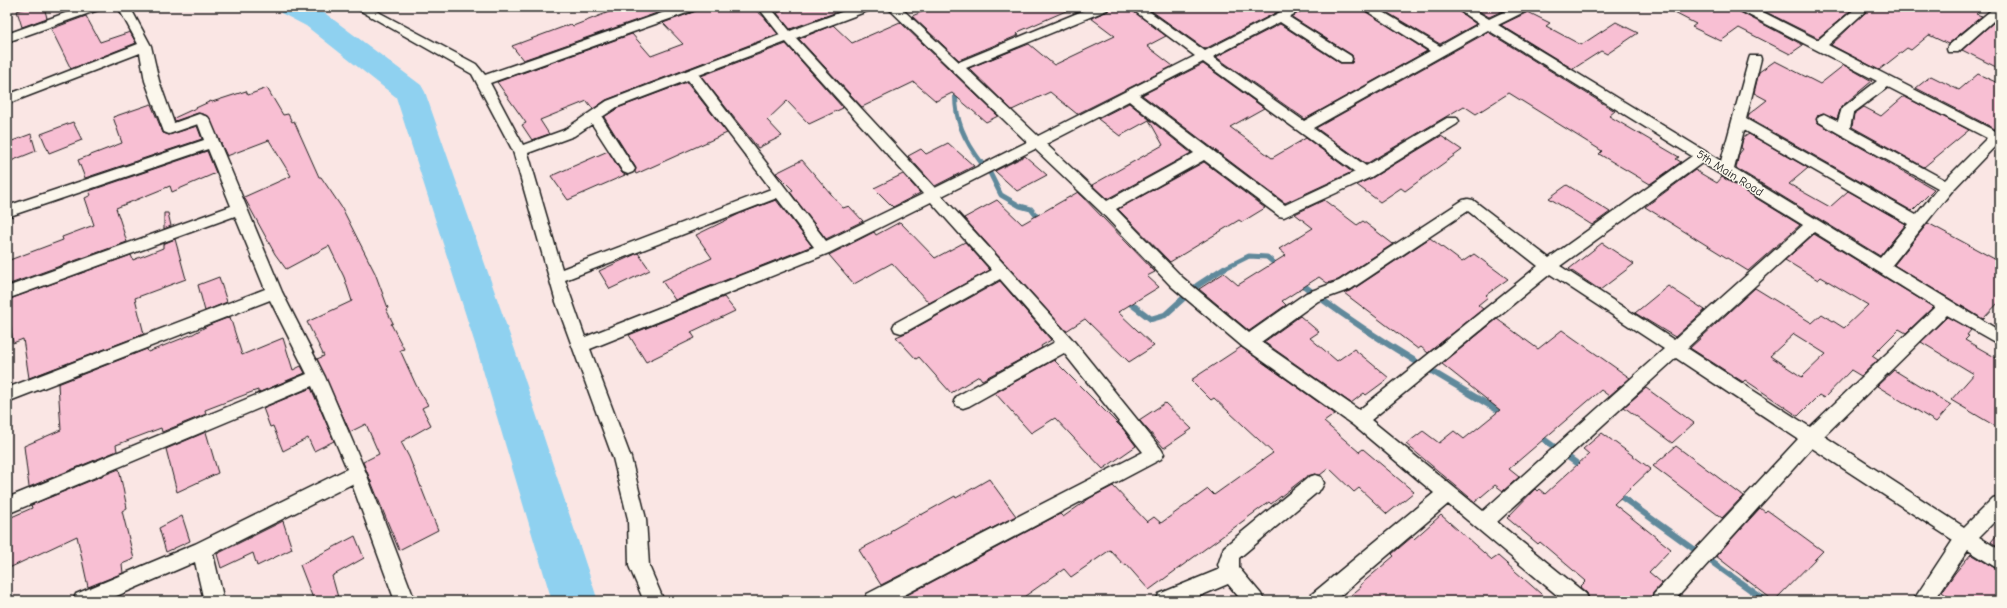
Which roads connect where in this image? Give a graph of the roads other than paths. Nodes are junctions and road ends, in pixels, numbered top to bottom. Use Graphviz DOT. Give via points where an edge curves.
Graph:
graph roads {
  1 [pos="94,7"];
  2 [pos="124,7"];
  3 [pos="360,7"];
  4 [pos="691,7"];
  5 [pos="764,7"];
  6 [pos="866,7"];
  7 [pos="893,7"];
  8 [pos="1103,7"];
  9 [pos="1135,7"];
  10 [pos="1300,7"];
  11 [pos="1366,7"];
  12 [pos="1460,7"];
  13 [pos="1524,7"];
  14 [pos="1743,7"];
  15 [pos="1864,7"];
  16 [pos="1996,10"];
  17 [pos="1280,17"];
  18 [pos="1489,24"];
  19 [pos="788,37"];
  20 [pos="7,38"];
  21 [pos="145,46"];
  22 [pos="1819,46"];
  23 [pos="1953,49"];
  24 [pos="1440,52"];
  25 [pos="1206,56"];
  26 [pos="1346,59"];
  27 [pos="1755,59"];
  28 [pos="957,67"];
  29 [pos="691,74"];
  30 [pos="483,81"];
  31 [pos="1887,81"];
  32 [pos="1130,95"];
  33 [pos="7,100"];
  34 [pos="595,118"];
  35 [pos="1824,119"];
  36 [pos="1452,121"];
  37 [pos="1739,121"];
  38 [pos="1304,127"];
  39 [pos="1844,130"];
  40 [pos="1998,135"];
  41 [pos="212,142"];
  42 [pos="1036,142"];
  43 [pos="520,151"];
  44 [pos="1204,153"];
  45 [pos="1702,156"];
  46 [pos="628,169"];
  47 [pos="1726,171"];
  48 [pos="1366,173"];
  49 [pos="1947,187"];
  50 [pos="780,190"];
  51 [pos="931,195"];
  52 [pos="1106,208"];
  53 [pos="239,209"];
  54 [pos="7,212"];
  55 [pos="1919,223"];
  56 [pos="1812,225"];
  57 [pos="824,249"];
  58 [pos="1549,266"];
  59 [pos="1882,266"];
  60 [pos="1002,271"];
  61 [pos="557,277"];
  62 [pos="274,292"];
  63 [pos="7,293"];
  64 [pos="1945,307"];
  65 [pos="901,327"];
  66 [pos="2000,339"];
  67 [pos="1249,342"];
  68 [pos="1066,344"];
  69 [pos="581,346"];
  70 [pos="1674,349"];
  71 [pos="317,377"];
  72 [pos="7,395"];
  73 [pos="963,401"];
  74 [pos="1359,420"];
  75 [pos="1810,438"];
  76 [pos="357,473"];
  77 [pos="1315,483"];
  78 [pos="1446,494"];
  79 [pos="2000,504"];
  80 [pos="7,506"];
  81 [pos="1483,523"];
  82 [pos="1965,538"];
  83 [pos="202,550"];
  84 [pos="2000,561"];
  85 [pos="1231,573"];
  86 [pos="83,601"];
  87 [pos="214,601"];
  88 [pos="404,601"];
  89 [pos="654,601"];
  90 [pos="874,601"];
  91 [pos="1166,601"];
  92 [pos="1254,601"];
  93 [pos="1319,601"];
  94 [pos="1579,601"];
  95 [pos="1661,601"];
  96 [pos="1922,601"];
  1 -- 20 [label="street"];
  2 -- 21 [label="street"];
  3 -- 30 [label="street" via="471,66"];
  4 -- 30 [label="street"];
  5 -- 19 [label="street"];
  6 -- 19 [label="street"];
  7 -- 28 [label="street"];
  8 -- 28 [label="street"];
  9 -- 25 [label="street"];
  10 -- 17 [label="street"];
  11 -- 24 [label="street"];
  12 -- 18 [label="street, 5th Main Road"];
  13 -- 18 [label="street"];
  14 -- 22 [label="street"];
  15 -- 22 [label="street"];
  16 -- 23 [label="street"];
  17 -- 25 [label="street"];
  17 -- 26 [label="street"];
  18 -- 24 [label="street"];
  18 -- 45 [label="street, 5th Main Road"];
  19 -- 29 [label="street"];
  19 -- 51 [label="street"];
  21 -- 33 [label="street"];
  21 -- 41 [label="street" via="152,81 169,129 203,120"];
  22 -- 31 [label="street"];
  24 -- 38 [label="street"];
  25 -- 32 [label="street"];
  25 -- 38 [label="street"];
  27 -- 37 [label="street"];
  28 -- 42 [label="street"];
  29 -- 34 [label="street" via="612,104"];
  29 -- 50 [label="street"];
  30 -- 43 [label="street"];
  31 -- 39 [label="street" via="1846,111"];
  31 -- 40 [label="street"];
  32 -- 42 [label="street"];
  32 -- 44 [label="street"];
  34 -- 43 [label="street" via="569,133"];
  34 -- 46 [label="street"];
  35 -- 39 [label="street"];
  36 -- 48 [label="street"];
  37 -- 47 [label="street"];
  37 -- 55 [label="street"];
  38 -- 48 [label="street"];
  39 -- 49 [label="street"];
  40 -- 49 [label="street"];
  41 -- 53 [label="street"];
  41 -- 54 [label="street"];
  42 -- 51 [label="street"];
  42 -- 52 [label="street"];
  43 -- 61 [label="street"];
  44 -- 48 [label="street" via="1284,212"];
  44 -- 52 [label="street"];
  45 -- 47 [label="street, 5th Main Road"];
  45 -- 58 [label="street"];
  47 -- 56 [label="street, 5th Main Road"];
  49 -- 55 [label="street"];
  50 -- 57 [label="street"];
  50 -- 61 [label="street"];
  51 -- 57 [label="street"];
  51 -- 60 [label="street"];
  52 -- 67 [label="street" via="1177,282"];
  53 -- 62 [label="street"];
  53 -- 63 [label="street"];
  55 -- 59 [label="street"];
  56 -- 59 [label="street, 5th Main Road"];
  56 -- 70 [label="street"];
  57 -- 69 [label="street"];
  58 -- 67 [label="street" via="1468,204 1345,285 1312,297"];
  58 -- 70 [label="street"];
  58 -- 74 [label="street"];
  59 -- 64 [label="street, 5th Main Road"];
  60 -- 65 [label="street"];
  60 -- 68 [label="street"];
  61 -- 69 [label="street"];
  62 -- 71 [label="street"];
  62 -- 72 [label="street"];
  64 -- 66 [label="street, 5th Main Road"];
  64 -- 75 [label="street"];
  67 -- 74 [label="street"];
  68 -- 73 [label="street"];
  68 -- 90 [label="street" via="1155,454"];
  69 -- 89 [label="street" via="622,458 637,519 639,566"];
  70 -- 75 [label="street"];
  70 -- 81 [label="street"];
  71 -- 76 [label="street"];
  71 -- 80 [label="street"];
  74 -- 78 [label="street"];
  75 -- 82 [label="street"];
  75 -- 95 [label="street"];
  76 -- 83 [label="street"];
  76 -- 88 [label="street" via="404,595"];
  77 -- 85 [label="street" via="1231,553 1228,565"];
  78 -- 81 [label="street"];
  78 -- 93 [label="street"];
  79 -- 82 [label="street"];
  81 -- 94 [label="street"];
  82 -- 84 [label="street"];
  82 -- 96 [label="street"];
  83 -- 86 [label="street"];
  83 -- 87 [label="street"];
  85 -- 91 [label="street"];
  85 -- 92 [label="street"];
}
